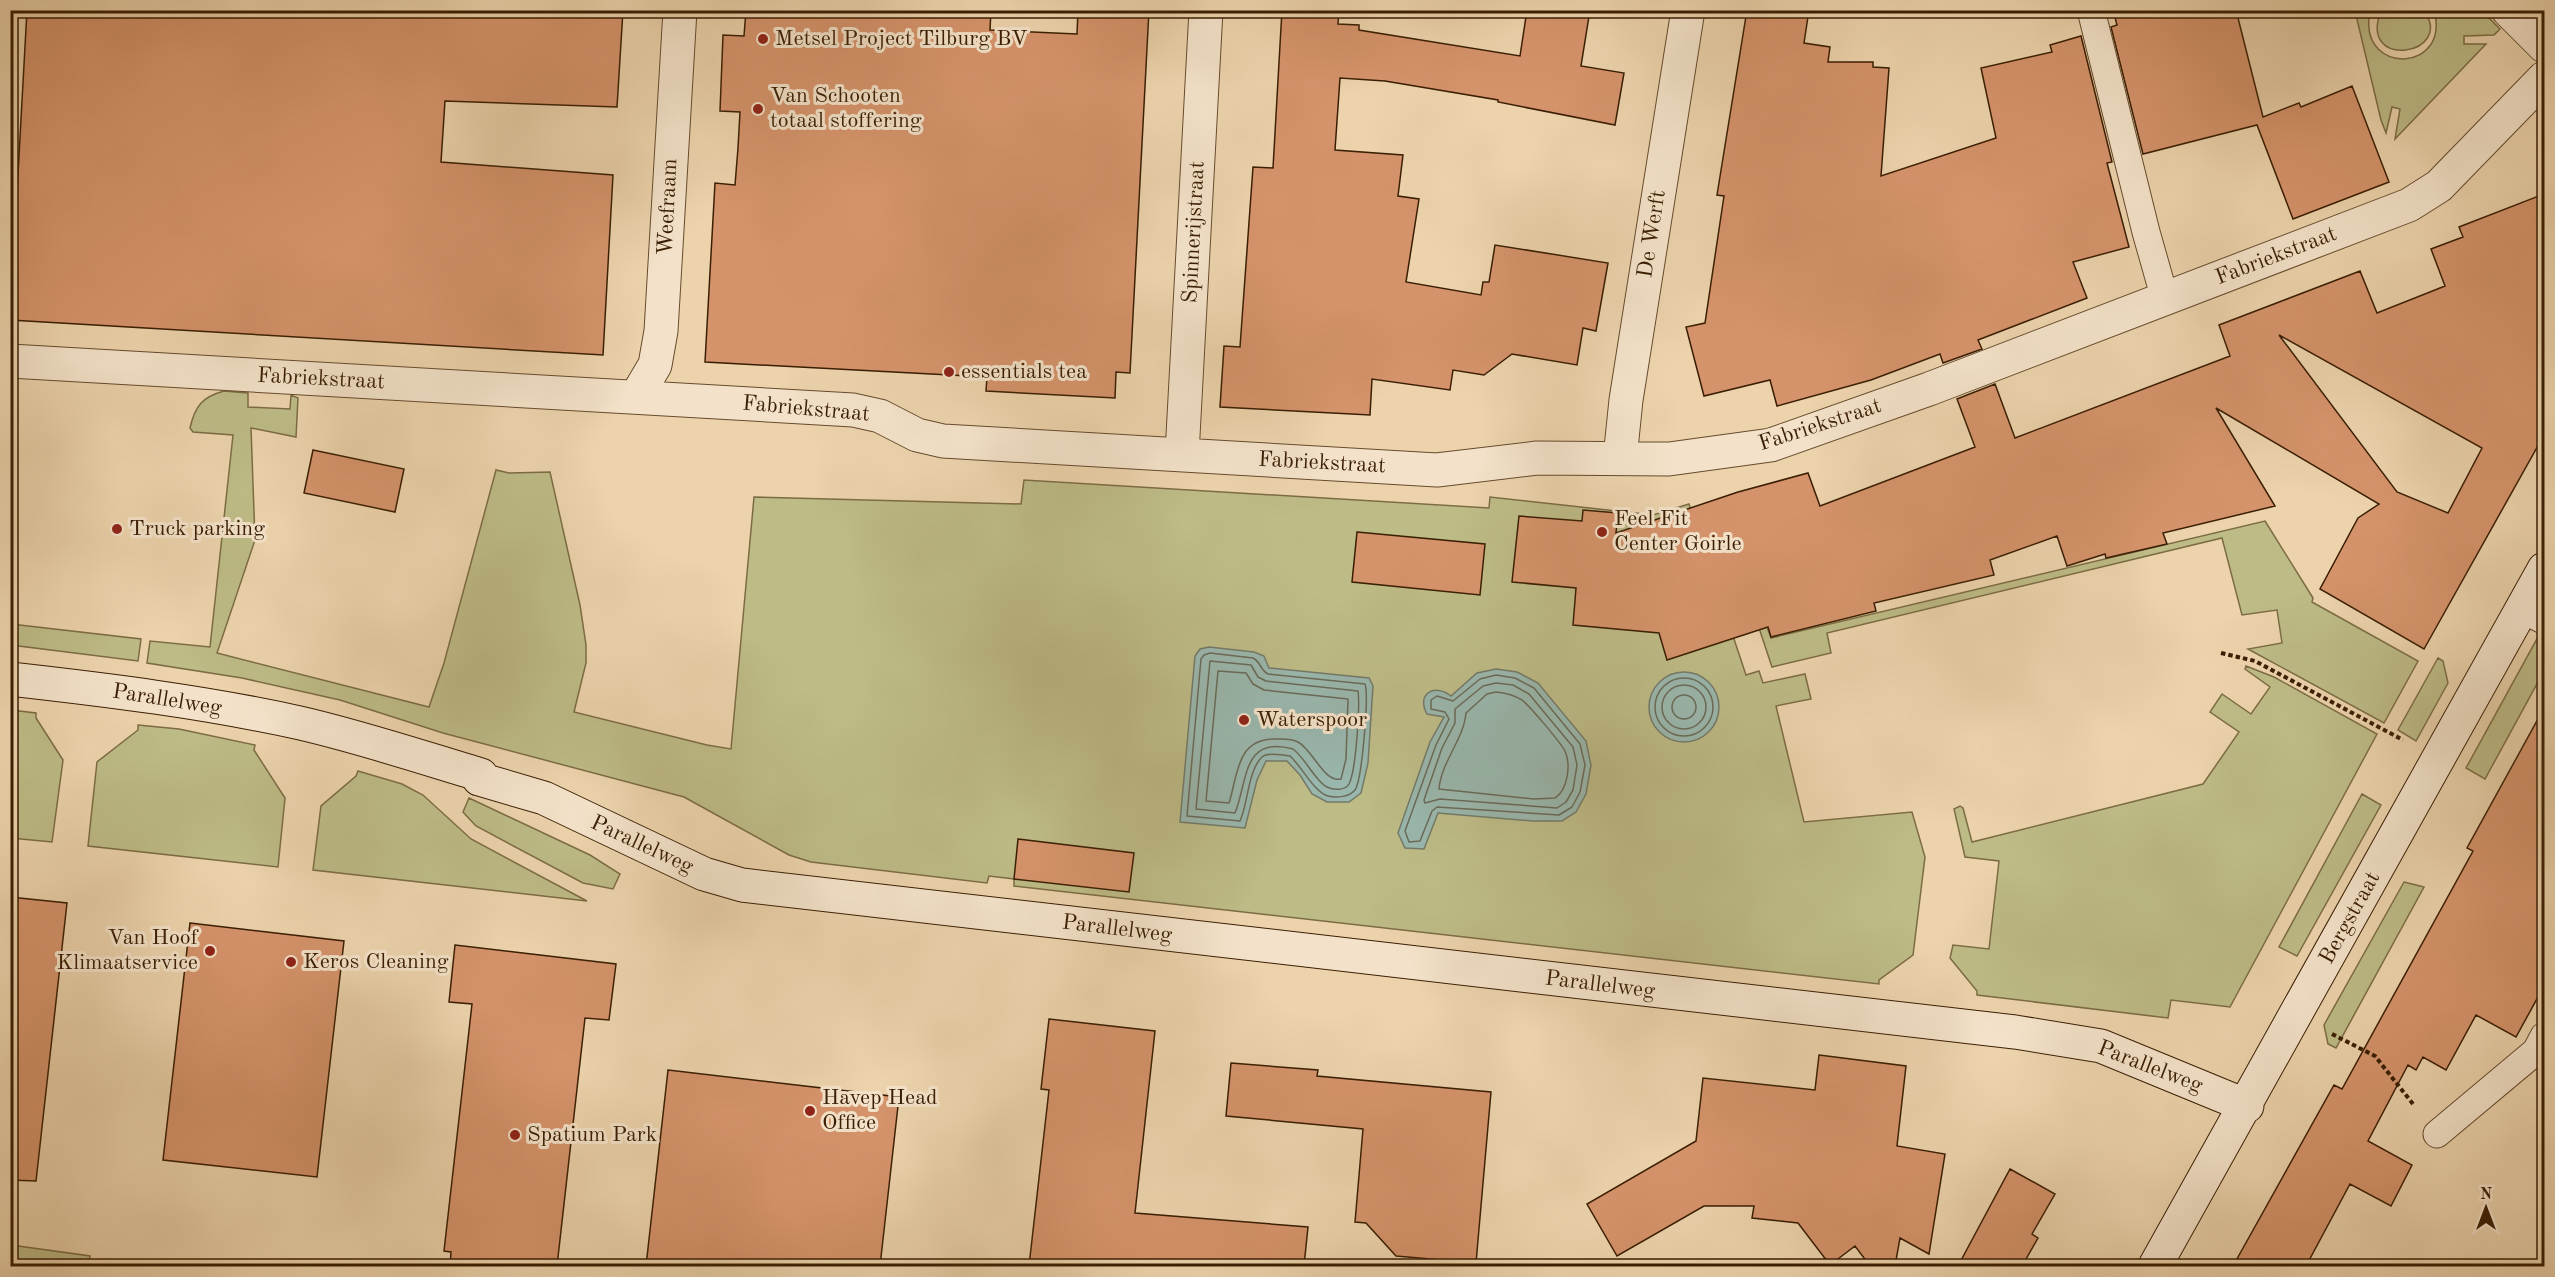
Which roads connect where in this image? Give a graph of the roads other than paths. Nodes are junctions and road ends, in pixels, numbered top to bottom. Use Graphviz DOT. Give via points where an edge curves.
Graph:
graph roads {
  1 [pos="680,10"];
  2 [pos="1206,10"];
  3 [pos="1688,10"];
  4 [pos="2091,10"];
  5 [pos="2508,10"];
  6 [pos="2544,46"];
  7 [pos="2544,78"];
  8 [pos="2165,299"];
  9 [pos="10,361"];
  10 [pos="636,397"];
  11 [pos="1182,454"];
  12 [pos="1620,458"];
  13 [pos="2544,569"];
  14 [pos="2534,612"];
  15 [pos="10,679"];
  16 [pos="2544,1036"];
  17 [pos="2247,1106"];
  18 [pos="2437,1134"];
  19 [pos="2156,1266"];
  1 -- 10 [label="street, Weefraam" via="661,331 655,365"];
  2 -- 11 [label="street, Spinnerijstraat"];
  3 -- 12 [label="street, De Werft"];
  4 -- 8 [label="lane"];
  5 -- 6 [label="street"];
  7 -- 8 [label="street, Fabriekstraat" via="2439,186 2409,205"];
  8 -- 12 [label="street, Fabriekstraat" via="1771,445 1669,459"];
  9 -- 10 [label="street, Fabriekstraat"];
  10 -- 11 [label="street, Fabriekstraat" via="853,410 880,416 917,435 944,441"];
  11 -- 12 [label="street, Fabriekstraat" via="1437,470 1537,458"];
  13 -- 14 [label="street, Bergstraat"];
  14 -- 17 [label="street, Bergstraat" via="2438,758"];
  15 -- 17 [label="street, Parallelweg" via="199,704 302,723 481,775 479,779 544,798 704,874 742,885 2015,1032 2101,1046"];
  16 -- 18 [label="lane" via="2536,1051"];
  17 -- 19 [label="street, Bergstraat"];
}
